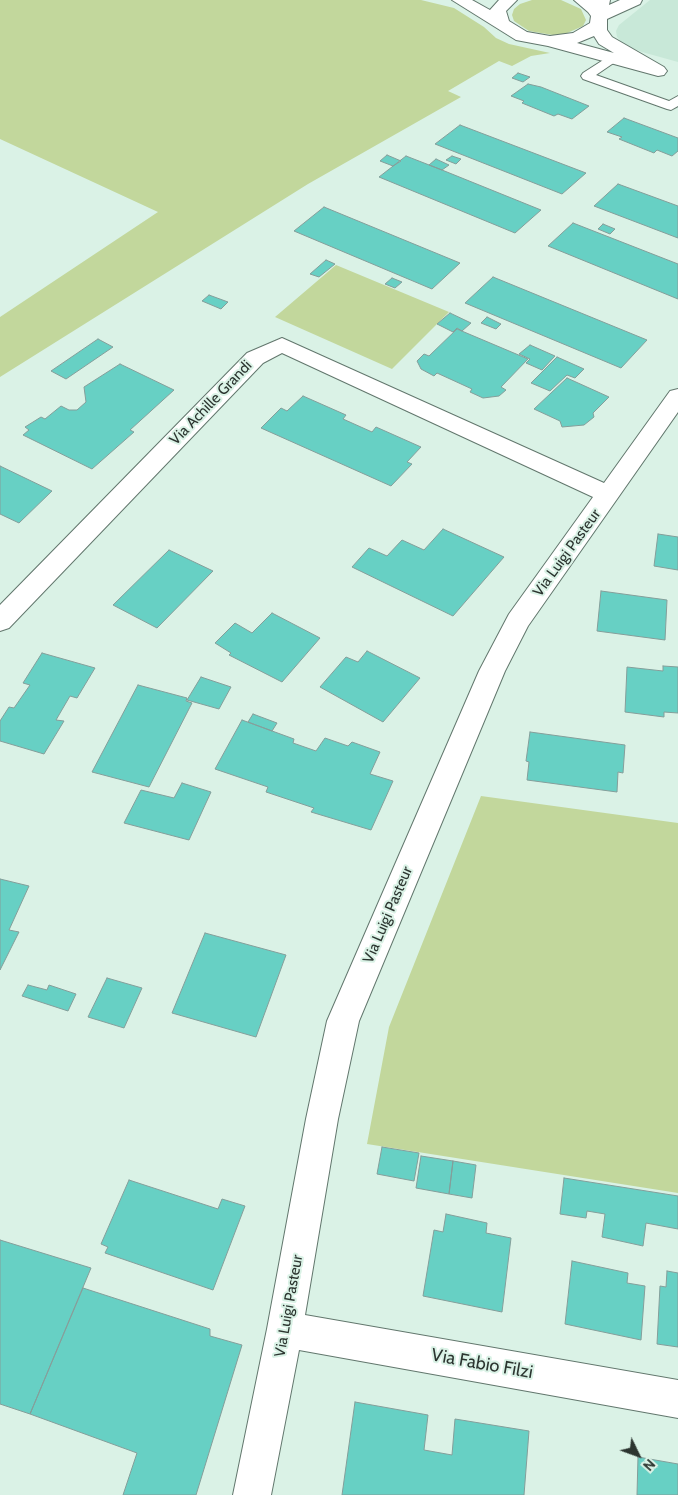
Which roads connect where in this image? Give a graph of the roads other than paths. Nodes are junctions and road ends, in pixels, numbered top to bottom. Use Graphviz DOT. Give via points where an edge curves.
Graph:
graph roads {
  1 [pos="460,0"];
  2 [pos="509,0"];
  3 [pos="582,0"];
  4 [pos="634,0"];
  5 [pos="599,13"];
  6 [pos="502,24"];
  7 [pos="550,41"];
  8 [pos="610,59"];
  9 [pos="678,100"];
  10 [pos="676,401"];
  11 [pos="609,495"];
  12 [pos="0,621"];
  13 [pos="285,1329"];
  14 [pos="678,1399"];
  15 [pos="252,1495"];
  1 -- 6 [label="street"];
  2 -- 6 [label="street" via="498,10"];
  3 -- 5 [label="street"];
  4 -- 5 [label="street"];
  5 -- 7 [label="street" via="594,29 576,38"];
  5 -- 8 [label="street" via="599,30 605,40 664,74"];
  6 -- 7 [label="street" via="522,36"];
  7 -- 8 [label="street"];
  8 -- 9 [label="lane" via="587,76 671,106"];
  10 -- 11 [label="street, Via Luigi Pasteur"];
  11 -- 12 [label="street, Via Achille Grandi" via="282,345 255,358"];
  11 -- 13 [label="street, Via Luigi Pasteur" via="518,621 492,671 343,1020"];
  13 -- 14 [label="street, Via Fabio Filzi"];
  13 -- 15 [label="street, Via Luigi Pasteur"];
}
